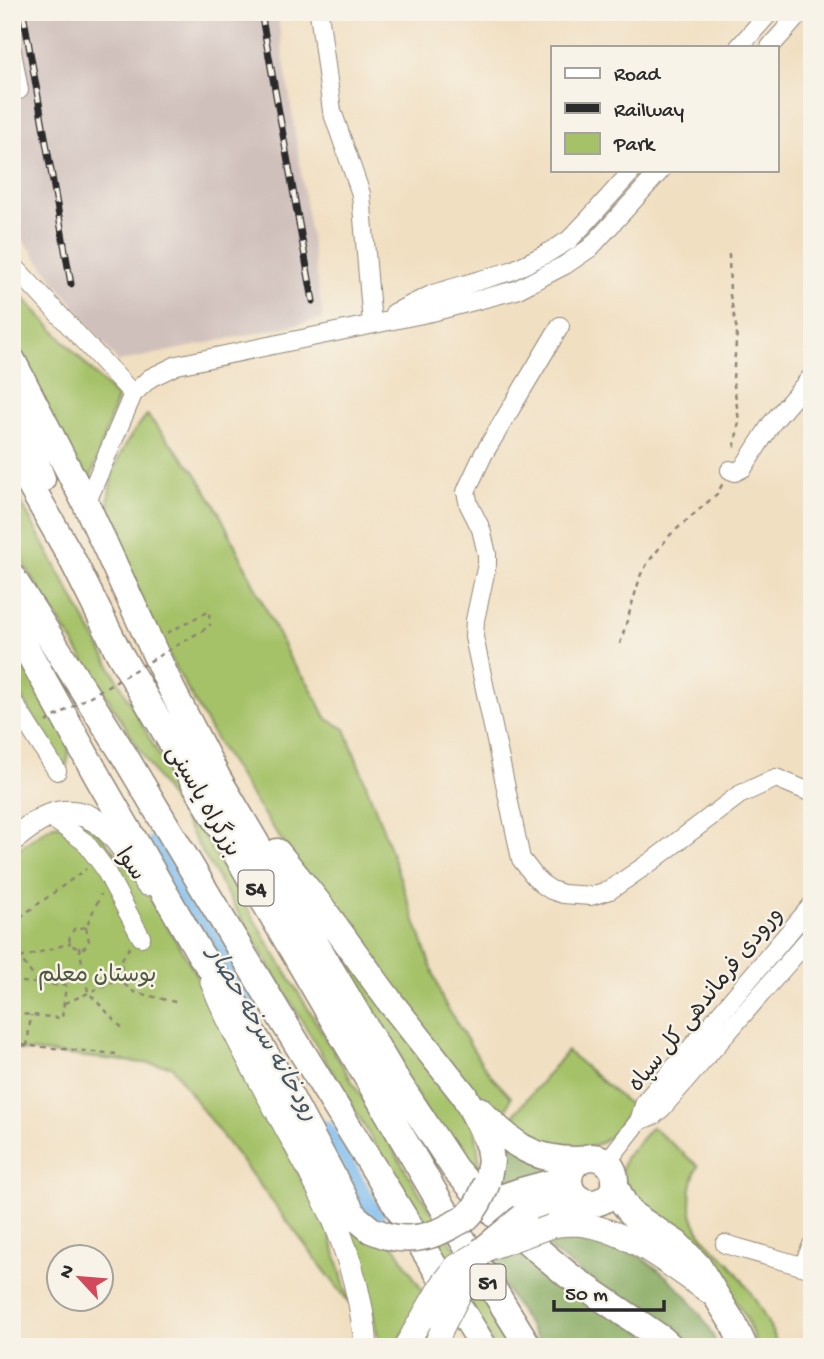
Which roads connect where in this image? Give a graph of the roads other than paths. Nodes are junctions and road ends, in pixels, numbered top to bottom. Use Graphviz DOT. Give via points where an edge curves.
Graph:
graph roads {
  1 [pos="318,12"];
  2 [pos="770,12"];
  3 [pos="801,12"];
  4 [pos="740,46"];
  5 [pos="770,46"];
  6 [pos="12,51"];
  7 [pos="19,89"];
  8 [pos="631,172"];
  9 [pos="659,172"];
  10 [pos="12,264"];
  11 [pos="372,324"];
  12 [pos="560,326"];
  13 [pos="12,360"];
  14 [pos="812,376"];
  15 [pos="132,394"];
  16 [pos="12,404"];
  17 [pos="12,453"];
  18 [pos="730,470"];
  19 [pos="86,504"];
  20 [pos="71,556"];
  21 [pos="12,577"];
  22 [pos="12,623"];
  23 [pos="14,705"];
  24 [pos="57,771"];
  25 [pos="217,777"];
  26 [pos="812,793"];
  27 [pos="45,818"];
  28 [pos="12,826"];
  29 [pos="12,840"];
  30 [pos="812,905"];
  31 [pos="812,935"];
  32 [pos="136,942"];
  33 [pos="200,954"];
  34 [pos="464,1095"];
  35 [pos="639,1121"];
  36 [pos="610,1172"];
  37 [pos="576,1179"];
  38 [pos="496,1190"];
  39 [pos="458,1216"];
  40 [pos="398,1230"];
  41 [pos="725,1244"];
  42 [pos="812,1245"];
  43 [pos="482,1251"];
  44 [pos="807,1267"];
  45 [pos="716,1297"];
  46 [pos="439,1337"];
  47 [pos="737,1339"];
  48 [pos="366,1347"];
  49 [pos="405,1347"];
  50 [pos="484,1347"];
  51 [pos="529,1347"];
  52 [pos="671,1347"];
  1 -- 11 [label="street" via="332,111 361,194"];
  2 -- 4 [label="street"];
  3 -- 5 [label="street"];
  6 -- 7 [label="street"];
  8 -- 11 [label="street" via="569,240 544,255 511,271 433,295"];
  9 -- 11 [label="street" via="590,248 565,265 516,290"];
  10 -- 15 [label="street"];
  11 -- 15 [label="street" via="177,365 150,378"];
  12 -- 26 [label="street" via="466,492 487,554 474,637 522,859 551,890 591,895 610,890 739,795 776,778"];
  13 -- 19 [label="highway"];
  14 -- 18 [label="street" via="772,423 743,468"];
  15 -- 19 [label="street"];
  16 -- 20 [label="highway"];
  17 -- 20 [label="highway, بزرگراه یاسینی / 54"];
  19 -- 25 [label="highway"];
  20 -- 39 [label="highway, بزرگراه یاسینی / 54" via="119,653"];
  21 -- 40 [label="highway, بزرگراه یاسینی / 54" via="124,755"];
  22 -- 33 [label="highway"];
  23 -- 24 [label="street"];
  25 -- 34 [label="highway"];
  25 -- 52 [label="highway, 54" via="395,1078 455,1169 497,1216 568,1275"];
  27 -- 28 [label="main road, سوا" via="43,811 37,810"];
  27 -- 29 [label="main road"];
  27 -- 32 [label="street" via="85,842 103,866"];
  27 -- 33 [label="main road, سوا" via="84,815 104,825"];
  30 -- 35 [label="street, ورودی فرماندهی کل سپاه" via="645,1102"];
  31 -- 35 [label="street, ورودی فرماندهی کل سپاه" via="662,1108"];
  33 -- 40 [label="highway" via="280,1078 354,1216 371,1230"];
  33 -- 48 [label="main road, سوا" via="226,1016 336,1224 357,1290"];
  34 -- 37 [label="highway" via="525,1149 570,1160"];
  34 -- 38 [label="highway" via="489,1147"];
  35 -- 36 [label="street"];
  36 -- 37 [label="highway" via="593,1157"];
  36 -- 37 [label="highway" via="609,1195 589,1202"];
  36 -- 45 [label="highway" via="627,1209 677,1244 698,1266"];
  37 -- 38 [label="highway" via="521,1191"];
  37 -- 43 [label="highway, bridge" via="551,1207 523,1217"];
  38 -- 39 [label="highway" via="480,1212"];
  39 -- 40 [label="highway, bridge" via="446,1229 420,1238 400,1239"];
  39 -- 51 [label="highway, 51"];
  40 -- 50 [label="highway, 51"];
  41 -- 44 [label="street"];
  42 -- 44 [label="street"];
  43 -- 45 [label="main road, bridge" via="552,1226 594,1227 614,1232 653,1254"];
  43 -- 46 [label="main road, bridge"];
  43 -- 49 [label="main road, bridge" via="456,1266"];
  45 -- 47 [label="highway"];
}
